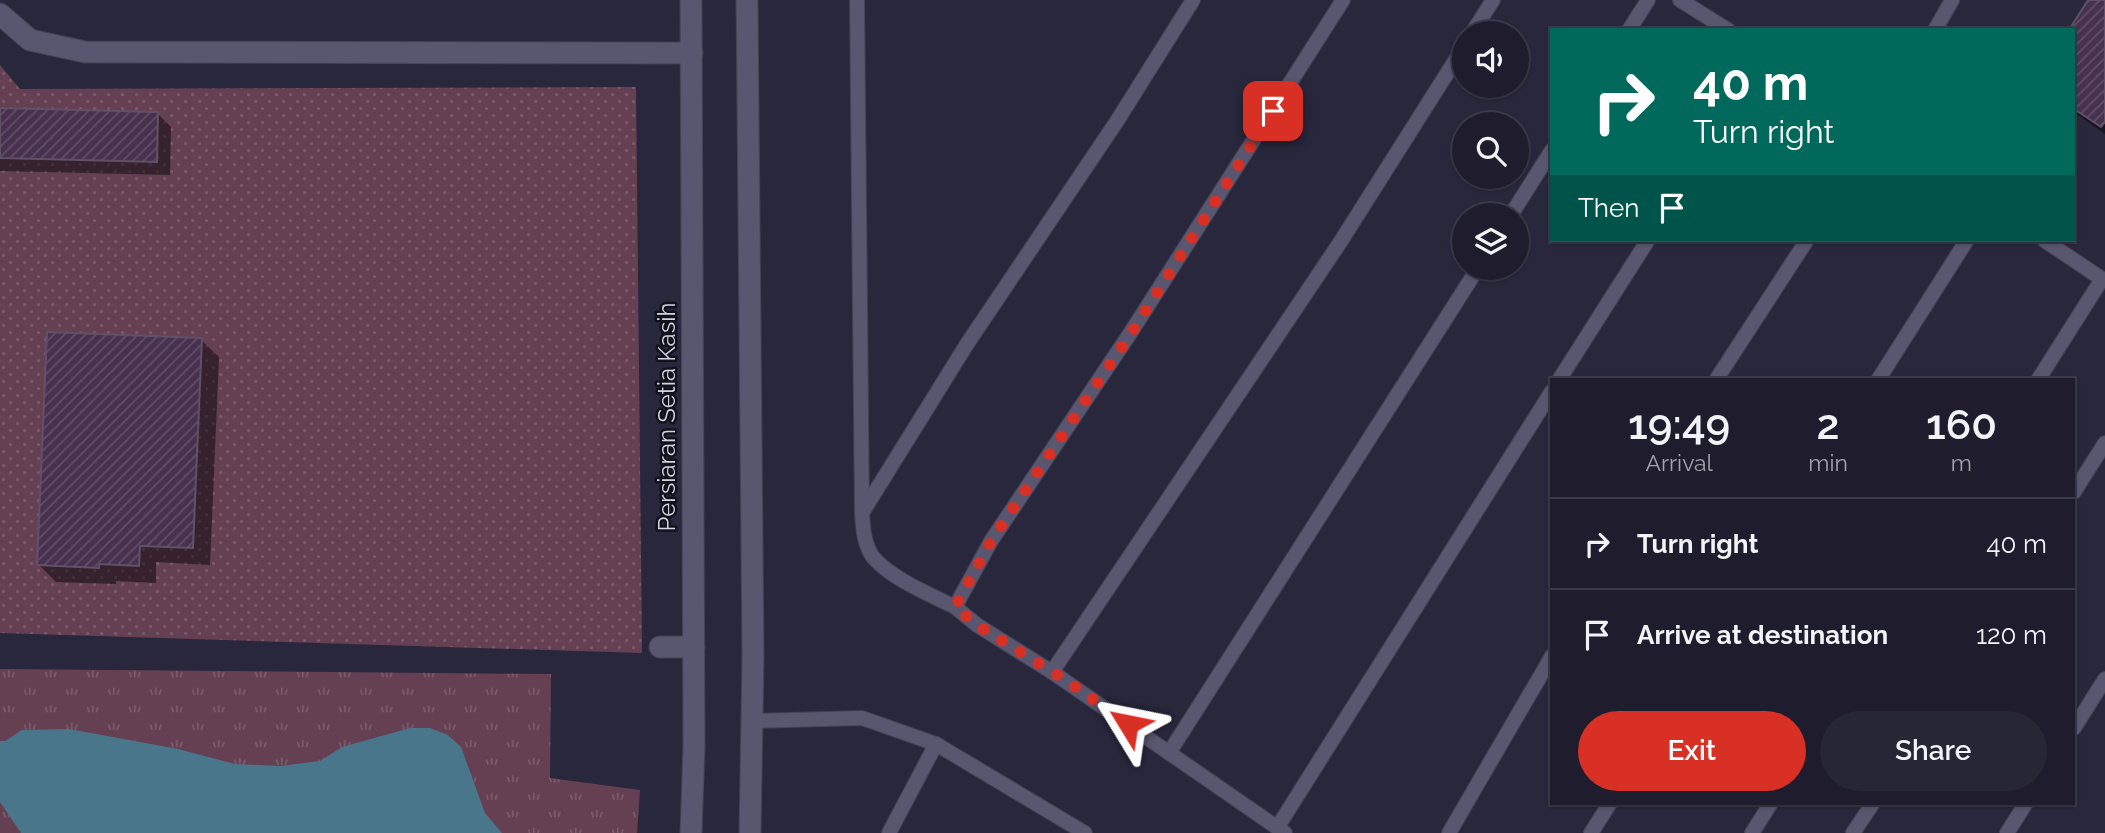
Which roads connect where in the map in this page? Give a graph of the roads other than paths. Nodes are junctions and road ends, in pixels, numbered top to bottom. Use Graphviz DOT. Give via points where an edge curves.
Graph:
graph roads {
  1 [pos="691,0"];
  2 [pos="747,0"];
  3 [pos="857,0"];
  4 [pos="1193,0"];
  5 [pos="1343,0"];
  6 [pos="1493,0"];
  7 [pos="1648,0"];
  8 [pos="1680,0"];
  9 [pos="1952,0"];
  10 [pos="0,14"];
  11 [pos="1480,21"];
  12 [pos="1630,28"];
  13 [pos="1725,28"];
  14 [pos="1936,28"];
  15 [pos="692,53"];
  16 [pos="1452,65"];
  17 [pos="1550,153"];
  18 [pos="1519,203"];
  19 [pos="1647,242"];
  20 [pos="1806,242"];
  21 [pos="1966,242"];
  22 [pos="2047,242"];
  23 [pos="1470,280"];
  24 [pos="2103,280"];
  25 [pos="1560,378"];
  26 [pos="1717,378"];
  27 [pos="1879,378"];
  28 [pos="2039,378"];
  29 [pos="1550,394"];
  30 [pos="2105,443"];
  31 [pos="2075,490"];
  32 [pos="862,513"];
  33 [pos="955,607"];
  34 [pos="660,647"];
  35 [pos="694,647"];
  36 [pos="1550,659"];
  37 [pos="1052,672"];
  38 [pos="2105,679"];
  39 [pos="752,721"];
  40 [pos="2075,726"];
  41 [pos="936,744"];
  42 [pos="1169,753"];
  43 [pos="1609,805"];
  44 [pos="1770,805"];
  45 [pos="1872,805"];
  46 [pos="2025,805"];
  47 [pos="1281,830"];
  48 [pos="691,833"];
  49 [pos="750,833"];
  50 [pos="889,833"];
  51 [pos="1085,833"];
  52 [pos="1450,833"];
  53 [pos="1591,833"];
  54 [pos="1752,833"];
  55 [pos="1853,833"];
  56 [pos="2007,833"];
  1 -- 15 [label="street, Persiaran Setia Kasih"];
  2 -- 39 [label="street"];
  3 -- 32 [label="lane"];
  4 -- 32 [label="lane"];
  5 -- 33 [label="lane" via="1132,332 991,541"];
  6 -- 11 [label="lane"];
  7 -- 12 [label="lane"];
  8 -- 13 [label="lane"];
  9 -- 14 [label="lane"];
  10 -- 15 [label="street" via="30,40 85,52"];
  15 -- 35 [label="street, Persiaran Setia Kasih"];
  16 -- 37 [label="lane"];
  17 -- 18 [label="lane"];
  19 -- 25 [label="lane"];
  20 -- 26 [label="lane"];
  21 -- 27 [label="lane"];
  22 -- 24 [label="lane"];
  23 -- 42 [label="lane"];
  24 -- 28 [label="lane"];
  29 -- 47 [label="lane"];
  30 -- 31 [label="lane"];
  32 -- 33 [label="lane" via="864,536 873,556 890,571"];
  33 -- 37 [label="lane"];
  34 -- 35 [label="street"];
  35 -- 48 [label="street, Persiaran Setia Kasih"];
  36 -- 52 [label="lane"];
  37 -- 42 [label="lane"];
  38 -- 40 [label="lane"];
  39 -- 41 [label="lane" via="862,718"];
  39 -- 49 [label="street"];
  41 -- 50 [label="lane"];
  41 -- 51 [label="lane"];
  42 -- 47 [label="lane"];
  43 -- 53 [label="lane"];
  44 -- 54 [label="lane"];
  45 -- 55 [label="lane"];
  46 -- 56 [label="lane"];
}
